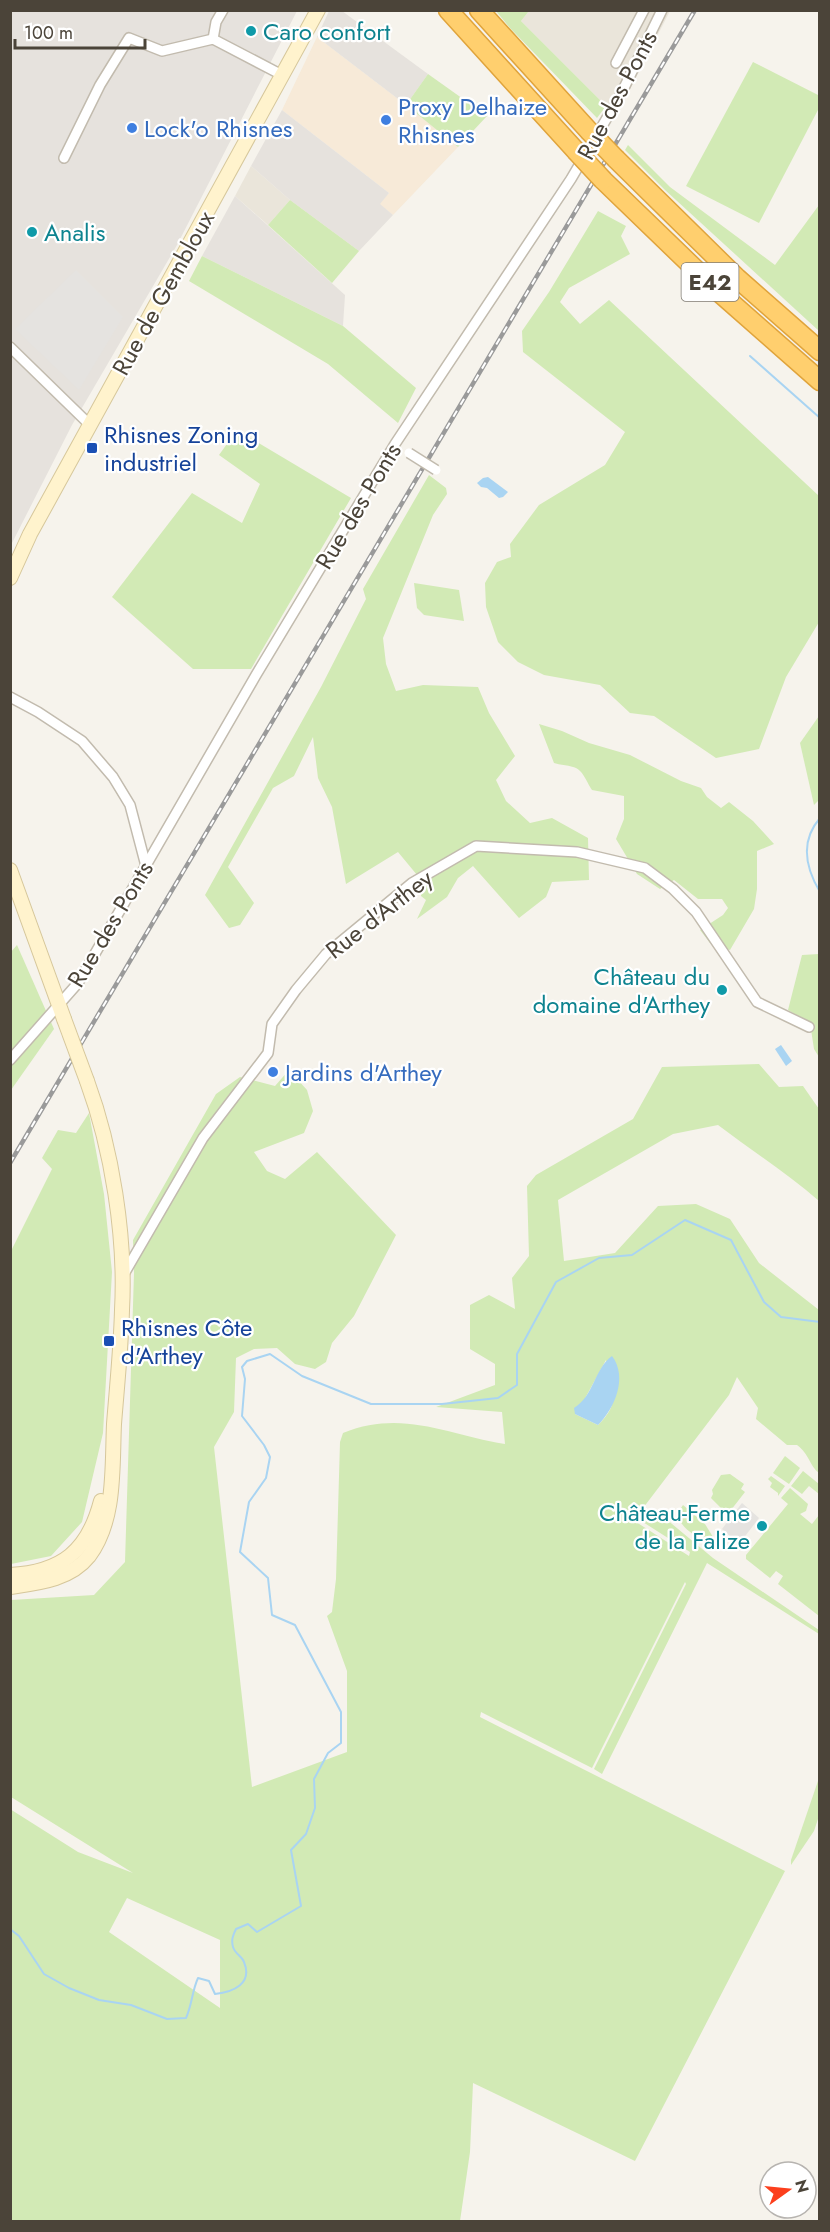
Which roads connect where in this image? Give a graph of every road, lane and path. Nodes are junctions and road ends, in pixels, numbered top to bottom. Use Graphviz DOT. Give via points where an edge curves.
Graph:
graph roads {
  1 [pos="223,10"];
  2 [pos="318,10"];
  3 [pos="448,10"];
  4 [pos="479,10"];
  5 [pos="644,10"];
  6 [pos="662,10"];
  7 [pos="213,39"];
  8 [pos="616,63"];
  9 [pos="282,75"];
  10 [pos="64,158"];
  11 [pos="10,347"];
  12 [pos="819,351"];
  13 [pos="819,381"];
  14 [pos="90,425"];
  15 [pos="395,444"];
  16 [pos="436,470"];
  17 [pos="10,578"];
  18 [pos="10,697"];
  19 [pos="146,866"];
  20 [pos="10,870"];
  21 [pos="59,1005"];
  22 [pos="809,1027"];
  23 [pos="10,1060"];
  24 [pos="122,1276"];
  25 [pos="115,1419"];
  26 [pos="10,1575"];
  27 [pos="10,1587"];
  1 -- 7 [label="street"];
  2 -- 9 [label="main road, Rue de Gembloux"];
  3 -- 13 [label="highway, E42, bridge" via="603,180 720,293"];
  4 -- 12 [label="highway, E42, bridge" via="616,159 737,278"];
  5 -- 8 [label="street, Rue des Ponts"];
  6 -- 15 [label="street, Rue des Ponts" via="621,94 571,179"];
  7 -- 9 [label="street"];
  7 -- 10 [label="street" via="162,51 129,38 100,85"];
  9 -- 14 [label="main road, Rue de Gembloux"];
  11 -- 14 [label="street"];
  14 -- 17 [label="main road, Rue de Gembloux"];
  15 -- 16 [label="street, bridge"];
  15 -- 19 [label="street, Rue des Ponts"];
  18 -- 19 [label="street" via="82,741 113,777 130,805"];
  19 -- 21 [label="street, Rue des Ponts" via="78,983"];
  20 -- 21 [label="main road"];
  21 -- 23 [label="street, Rue des Ponts"];
  21 -- 24 [label="main road, bridge" via="97,1110 110,1166"];
  22 -- 24 [label="street, Rue d'Arthey" via="757,1002 696,912 645,868 577,852 476,846 412,883 326,954 296,990 272,1024 268,1053 203,1138"];
  24 -- 25 [label="main road"];
  25 -- 26 [label="main road" via="97,1517 88,1537 71,1556 52,1568"];
  25 -- 27 [label="main road" via="105,1524 87,1558 65,1575"];
}
